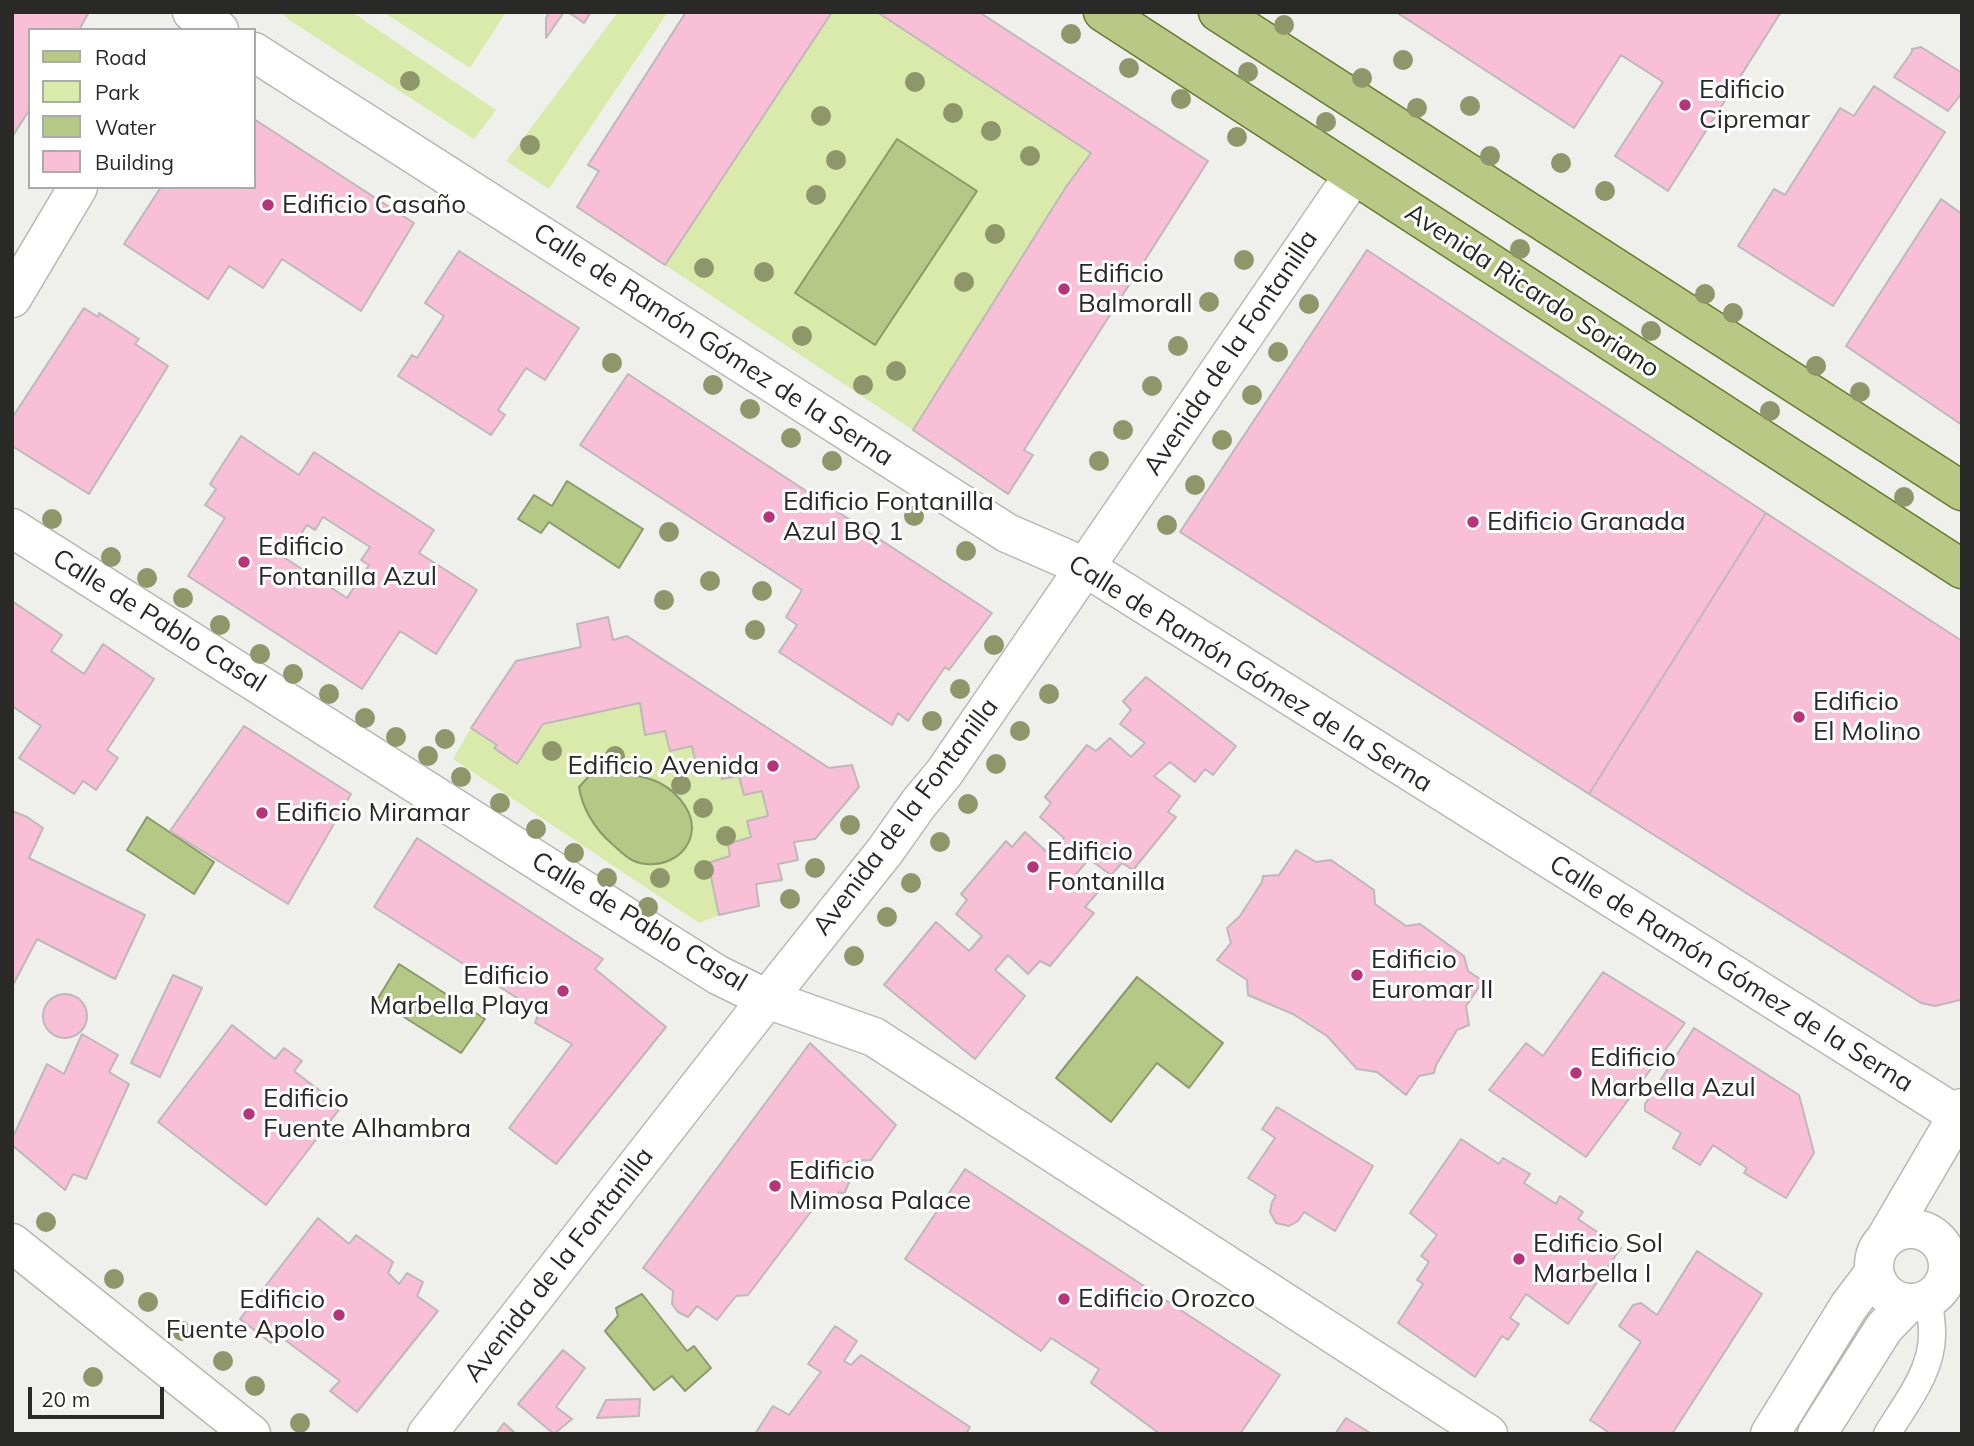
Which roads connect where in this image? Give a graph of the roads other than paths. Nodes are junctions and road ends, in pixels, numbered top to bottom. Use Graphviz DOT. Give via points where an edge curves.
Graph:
graph roads {
  1 [pos="182,12"];
  2 [pos="192,12"];
  3 [pos="1102,12"];
  4 [pos="1218,12"];
  5 [pos="173,28"];
  6 [pos="216,28"];
  7 [pos="256,53"];
  8 [pos="1353,176"];
  9 [pos="77,189"];
  10 [pos="12,298"];
  11 [pos="1962,491"];
  12 [pos="12,528"];
  13 [pos="1085,567"];
  14 [pos="1962,569"];
  15 [pos="766,999"];
  16 [pos="1960,1114"];
  17 [pos="1962,1219"];
  18 [pos="12,1243"];
  19 [pos="1879,1257"];
  20 [pos="1938,1289"];
  21 [pos="251,1434"];
  22 [pos="427,1434"];
  23 [pos="1488,1434"];
  24 [pos="1770,1434"];
  25 [pos="1817,1434"];
  26 [pos="1887,1434"];
  1 -- 5 [label="street"];
  2 -- 6 [label="street"];
  3 -- 8 [label="main road, Avenida Ricardo Soriano"];
  4 -- 11 [label="main road"];
  7 -- 13 [label="street, Calle de Ramón Gómez de la Serna" via="1007,533"];
  8 -- 13 [label="street, Avenida de la Fontanilla"];
  8 -- 14 [label="main road, Avenida Ricardo Soriano"];
  9 -- 10 [label="street"];
  12 -- 15 [label="street, Calle de Pablo Casal" via="718,975"];
  13 -- 15 [label="street, Avenida de la Fontanilla" via="944,773"];
  13 -- 16 [label="street, Calle de Ramón Gómez de la Serna"];
  15 -- 22 [label="street, Avenida de la Fontanilla"];
  15 -- 23 [label="street, Calle de Pablo Casal" via="874,1037"];
  16 -- 19 [label="street"];
  17 -- 20 [label="street"];
  18 -- 21 [label="street"];
  19 -- 20 [label="street" via="1879,1284 1896,1300"];
  19 -- 20 [label="street" via="1893,1233 1927,1232 1943,1248"];
  19 -- 24 [label="street"];
  20 -- 25 [label="street" via="1884,1328"];
  20 -- 26 [label="lane" via="1929,1356"];
}
